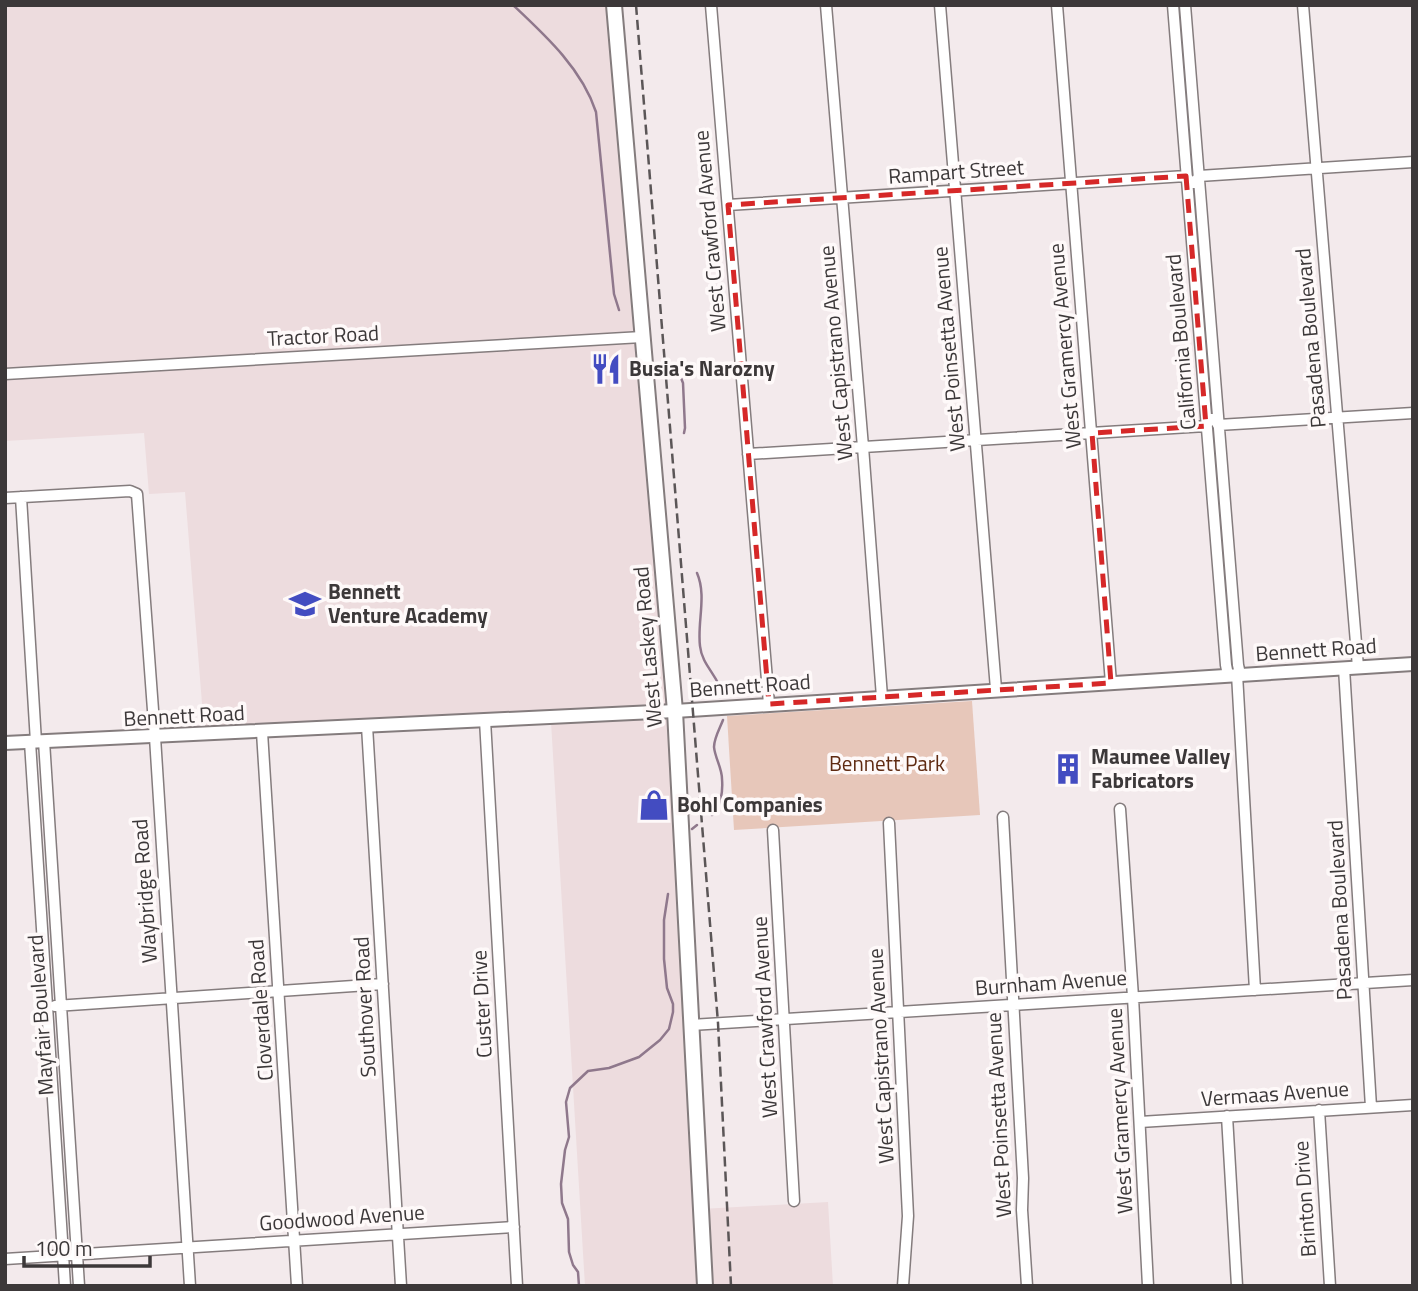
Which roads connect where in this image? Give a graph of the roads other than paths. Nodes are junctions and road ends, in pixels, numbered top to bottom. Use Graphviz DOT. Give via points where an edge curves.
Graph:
graph roads {
  1 [pos="614,5"];
  2 [pos="711,5"];
  3 [pos="826,5"];
  4 [pos="940,5"];
  5 [pos="1057,5"];
  6 [pos="1173,5"];
  7 [pos="1185,5"];
  8 [pos="1303,5"];
  9 [pos="1188,50"];
  10 [pos="1177,51"];
  11 [pos="1413,162"];
  12 [pos="1316,168"];
  13 [pos="1186,176"];
  14 [pos="1199,176"];
  15 [pos="1071,184"];
  16 [pos="956,191"];
  17 [pos="842,198"];
  18 [pos="727,205"];
  19 [pos="1209,301"];
  20 [pos="1197,302"];
  21 [pos="642,337"];
  22 [pos="5,373"];
  23 [pos="1413,413"];
  24 [pos="1338,418"];
  25 [pos="1219,425"];
  26 [pos="1206,426"];
  27 [pos="1092,433"];
  28 [pos="976,440"];
  29 [pos="863,447"];
  30 [pos="748,454"];
  31 [pos="21,497"];
  32 [pos="5,498"];
  33 [pos="1228,547"];
  34 [pos="1217,549"];
  35 [pos="1413,664"];
  36 [pos="1351,667"];
  37 [pos="1235,674"];
  38 [pos="1111,683"];
  39 [pos="996,689"];
  40 [pos="882,697"];
  41 [pos="769,704"];
  42 [pos="675,711"];
  43 [pos="485,720"];
  44 [pos="367,726"];
  45 [pos="262,732"];
  46 [pos="155,737"];
  47 [pos="36,742"];
  48 [pos="5,743"];
  49 [pos="1120,809"];
  50 [pos="1003,817"];
  51 [pos="889,824"];
  52 [pos="773,830"];
  53 [pos="1413,979"];
  54 [pos="1363,983"];
  55 [pos="383,984"];
  56 [pos="1255,990"];
  57 [pos="279,991"];
  58 [pos="1133,997"];
  59 [pos="171,998"];
  60 [pos="1013,1004"];
  61 [pos="60,1006"];
  62 [pos="47,1007"];
  63 [pos="899,1012"];
  64 [pos="785,1018"];
  65 [pos="691,1025"];
  66 [pos="1413,1105"];
  67 [pos="1371,1107"];
  68 [pos="1319,1110"];
  69 [pos="1227,1116"];
  70 [pos="1140,1122"];
  71 [pos="794,1201"];
  72 [pos="514,1227"];
  73 [pos="398,1234"];
  74 [pos="295,1241"];
  75 [pos="188,1247"];
  76 [pos="77,1254"];
  77 [pos="63,1255"];
  78 [pos="5,1259"];
  79 [pos="65,1286"];
  80 [pos="79,1286"];
  81 [pos="190,1286"];
  82 [pos="297,1286"];
  83 [pos="401,1286"];
  84 [pos="517,1286"];
  85 [pos="705,1286"];
  86 [pos="903,1286"];
  87 [pos="1027,1286"];
  88 [pos="1148,1286"];
  89 [pos="1237,1286"];
  90 [pos="1330,1286"];
  1 -- 21 [label="main road, West Laskey Road"];
  2 -- 18 [label="street, West Crawford Avenue"];
  3 -- 17 [label="street, West Capistrano Avenue"];
  4 -- 16 [label="street, West Poinsetta Avenue"];
  5 -- 15 [label="street, West Gramercy Avenue"];
  6 -- 10 [label="street, California Boulevard"];
  7 -- 9 [label="street, California Boulevard"];
  8 -- 12 [label="street, Pasadena Boulevard"];
  9 -- 10 [label="street"];
  9 -- 14 [label="street, California Boulevard"];
  10 -- 13 [label="street, California Boulevard"];
  11 -- 12 [label="street, Rampart Street"];
  12 -- 14 [label="street, Rampart Street"];
  12 -- 24 [label="street, Pasadena Boulevard"];
  13 -- 14 [label="street, Rampart Street" via="1194,168"];
  13 -- 15 [label="street, Rampart Street"];
  13 -- 20 [label="street, California Boulevard"];
  14 -- 19 [label="street, California Boulevard"];
  15 -- 16 [label="street, Rampart Street"];
  15 -- 27 [label="street, West Gramercy Avenue"];
  16 -- 17 [label="street, Rampart Street"];
  16 -- 28 [label="street, West Poinsetta Avenue"];
  17 -- 18 [label="street, Rampart Street"];
  17 -- 29 [label="street, West Capistrano Avenue"];
  18 -- 30 [label="street, West Crawford Avenue"];
  19 -- 20 [label="street"];
  19 -- 25 [label="street, California Boulevard"];
  20 -- 26 [label="street, California Boulevard"];
  21 -- 22 [label="street, Tractor Road"];
  21 -- 42 [label="main road, West Laskey Road"];
  23 -- 24 [label="street"];
  24 -- 25 [label="street"];
  24 -- 36 [label="street, Pasadena Boulevard"];
  25 -- 26 [label="street" via="1210,419"];
  25 -- 33 [label="street, California Boulevard"];
  26 -- 27 [label="street"];
  26 -- 34 [label="street, California Boulevard"];
  27 -- 28 [label="street"];
  27 -- 38 [label="street, West Gramercy Avenue"];
  28 -- 29 [label="street"];
  28 -- 39 [label="street, West Poinsetta Avenue"];
  29 -- 30 [label="street"];
  29 -- 40 [label="street, West Capistrano Avenue"];
  30 -- 41 [label="street, West Crawford Avenue"];
  31 -- 32 [label="street"];
  31 -- 46 [label="street, Waybridge Road" via="137,494"];
  31 -- 47 [label="street, Mayfair Boulevard"];
  33 -- 34 [label="street"];
  33 -- 37 [label="street, California Boulevard"];
  34 -- 37 [label="street, California Boulevard"];
  35 -- 36 [label="street, Bennett Road"];
  36 -- 37 [label="street, Bennett Road"];
  36 -- 54 [label="street, Pasadena Boulevard"];
  37 -- 38 [label="street, Bennett Road"];
  37 -- 56 [label="street, California Boulevard"];
  38 -- 39 [label="street, Bennett Road"];
  39 -- 40 [label="street, Bennett Road"];
  40 -- 41 [label="street, Bennett Road"];
  41 -- 42 [label="street, Bennett Road"];
  42 -- 43 [label="street, Bennett Road"];
  42 -- 65 [label="main road, West Laskey Road"];
  43 -- 44 [label="street, Bennett Road"];
  43 -- 72 [label="street, Custer Drive"];
  44 -- 45 [label="street, Bennett Road"];
  44 -- 55 [label="street, Southover Road"];
  45 -- 46 [label="street, Bennett Road"];
  45 -- 57 [label="street, Cloverdale Road"];
  46 -- 47 [label="street, Bennett Road"];
  46 -- 59 [label="street, Waybridge Road"];
  47 -- 48 [label="street, Bennett Road"];
  47 -- 61 [label="street, Mayfair Boulevard"];
  47 -- 62 [label="street, Mayfair Boulevard"];
  49 -- 58 [label="street, West Gramercy Avenue"];
  50 -- 60 [label="street, West Poinsetta Avenue"];
  51 -- 63 [label="street, West Capistrano Avenue"];
  52 -- 64 [label="street, West Crawford Avenue"];
  53 -- 54 [label="street, Burnham Avenue"];
  54 -- 56 [label="street, Burnham Avenue"];
  54 -- 67 [label="street, Pasadena Boulevard"];
  55 -- 57 [label="street"];
  55 -- 73 [label="street, Southover Road"];
  56 -- 58 [label="street, Burnham Avenue"];
  57 -- 59 [label="street"];
  57 -- 74 [label="street, Cloverdale Road"];
  58 -- 60 [label="street, Burnham Avenue"];
  58 -- 70 [label="street, West Gramercy Avenue"];
  59 -- 61 [label="street"];
  59 -- 75 [label="street, Waybridge Road"];
  60 -- 63 [label="street, Burnham Avenue"];
  60 -- 87 [label="street, West Poinsetta Avenue"];
  61 -- 62 [label="street"];
  61 -- 76 [label="street, Mayfair Boulevard"];
  62 -- 77 [label="street, Mayfair Boulevard"];
  63 -- 64 [label="street, Burnham Avenue"];
  63 -- 86 [label="street, West Capistrano Avenue" via="908,1216"];
  64 -- 65 [label="street, Burnham Avenue"];
  64 -- 71 [label="street, West Crawford Avenue"];
  65 -- 85 [label="main road, West Laskey Road"];
  66 -- 67 [label="street, Vermaas Avenue"];
  67 -- 68 [label="street, Vermaas Avenue"];
  68 -- 69 [label="street, Vermaas Avenue"];
  68 -- 90 [label="street, Brinton Drive"];
  69 -- 70 [label="street, Vermaas Avenue"];
  69 -- 89 [label="street"];
  70 -- 88 [label="street, West Gramercy Avenue"];
  72 -- 73 [label="street, Goodwood Avenue"];
  72 -- 84 [label="street, Custer Drive"];
  73 -- 74 [label="street, Goodwood Avenue"];
  73 -- 83 [label="street, Southover Road"];
  74 -- 75 [label="street, Goodwood Avenue"];
  74 -- 82 [label="street, Cloverdale Road"];
  75 -- 76 [label="street, Goodwood Avenue"];
  75 -- 81 [label="street, Waybridge Road"];
  76 -- 77 [label="street, Goodwood Avenue"];
  76 -- 80 [label="street, Mayfair Boulevard"];
  77 -- 78 [label="street, Goodwood Avenue"];
  77 -- 79 [label="street, Mayfair Boulevard"];
}
